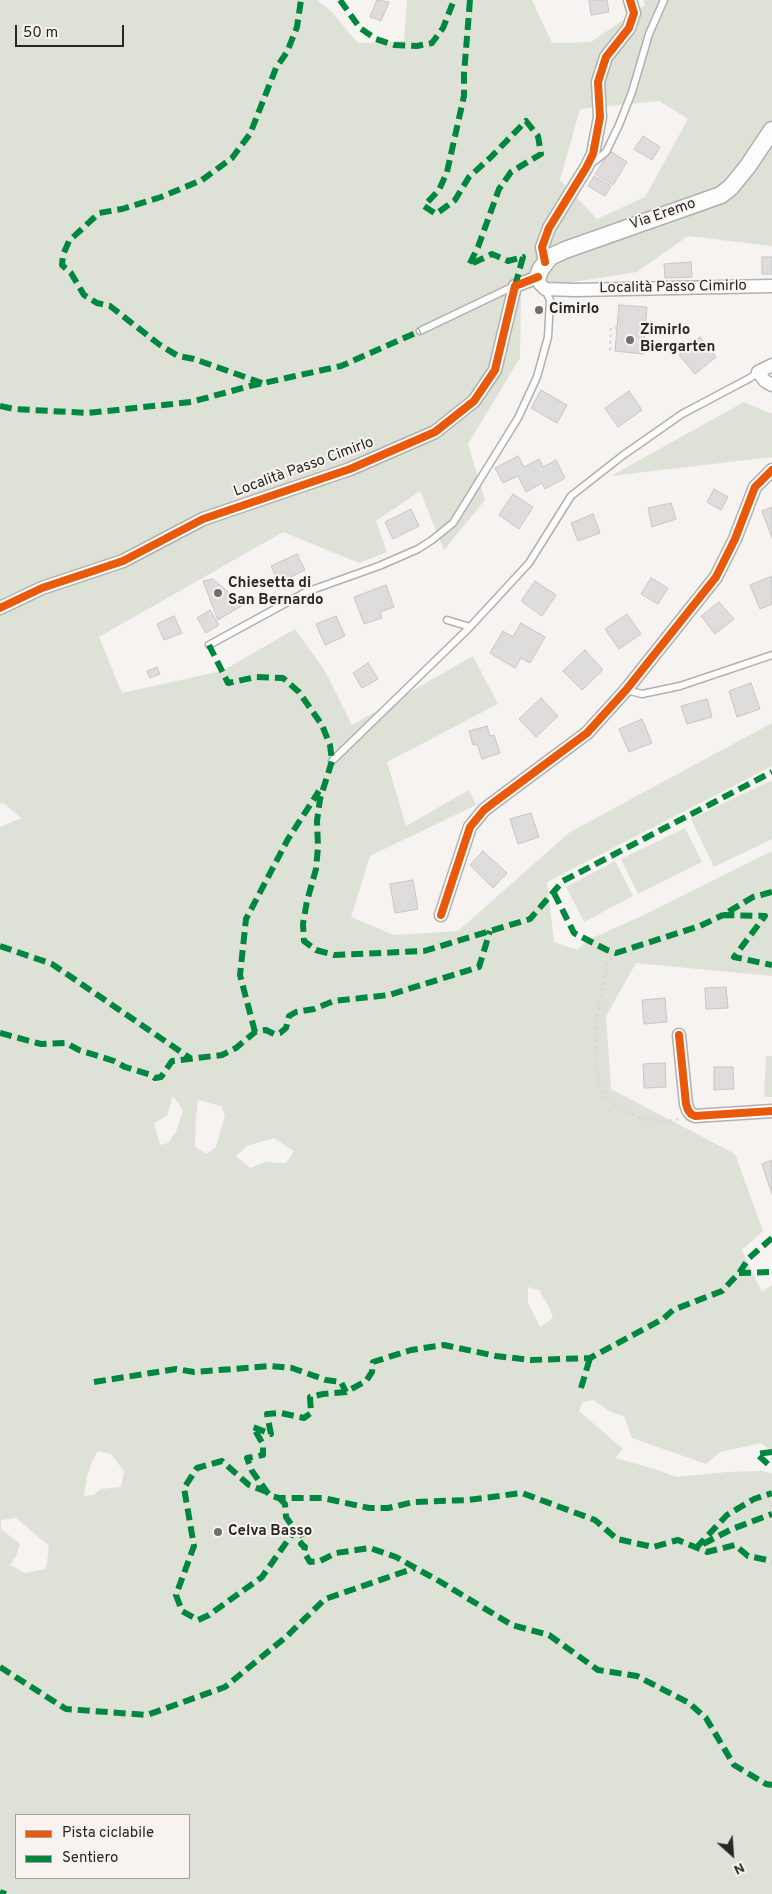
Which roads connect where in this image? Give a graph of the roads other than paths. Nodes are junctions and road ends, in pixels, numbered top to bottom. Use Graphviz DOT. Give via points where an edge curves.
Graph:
graph roads {
  1 [pos="630,0"];
  2 [pos="664,0"];
  3 [pos="772,130"];
  4 [pos="586,168"];
  5 [pos="545,262"];
  6 [pos="541,283"];
  7 [pos="515,286"];
  8 [pos="772,286"];
  9 [pos="420,331"];
  10 [pos="772,365"];
  11 [pos="758,372"];
  12 [pos="772,385"];
  13 [pos="772,470"];
  14 [pos="0,608"];
  15 [pos="447,620"];
  16 [pos="470,627"];
  17 [pos="209,646"];
  18 [pos="772,655"];
  19 [pos="626,690"];
  20 [pos="332,761"];
  21 [pos="441,915"];
  22 [pos="679,1035"];
  23 [pos="772,1111"];
  1 -- 4 [label="street" via="634,13 629,28 606,56 598,82 600,117 593,154"];
  2 -- 4 [label="lane" via="649,34 619,125 606,152"];
  3 -- 5 [label="street, Via Eremo" via="732,187 721,195 565,250"];
  4 -- 5 [label="street" via="549,228 542,247"];
  5 -- 6 [label="street"];
  6 -- 7 [label="street, Località Passo Cimirlo"];
  6 -- 8 [label="street, Località Passo Cimirlo" via="575,290"];
  6 -- 17 [label="lane" via="550,300 548,337 537,377 518,418 453,523 418,549 306,592"];
  7 -- 9 [label="lane, Località Passo Cimirlo"];
  7 -- 14 [label="street, Località Passo Cimirlo" via="495,370 474,401 435,432 350,469 203,520 123,561 42,588"];
  10 -- 11 [label="street"];
  11 -- 12 [label="street"];
  11 -- 16 [label="lane" via="682,414 571,496 529,563"];
  13 -- 19 [label="street" via="755,487 716,577"];
  15 -- 16 [label="lane"];
  16 -- 20 [label="lane"];
  18 -- 19 [label="lane" via="680,686 642,694"];
  19 -- 21 [label="street" via="586,733 493,803 470,827"];
  22 -- 23 [label="street" via="691,1114"];
}
